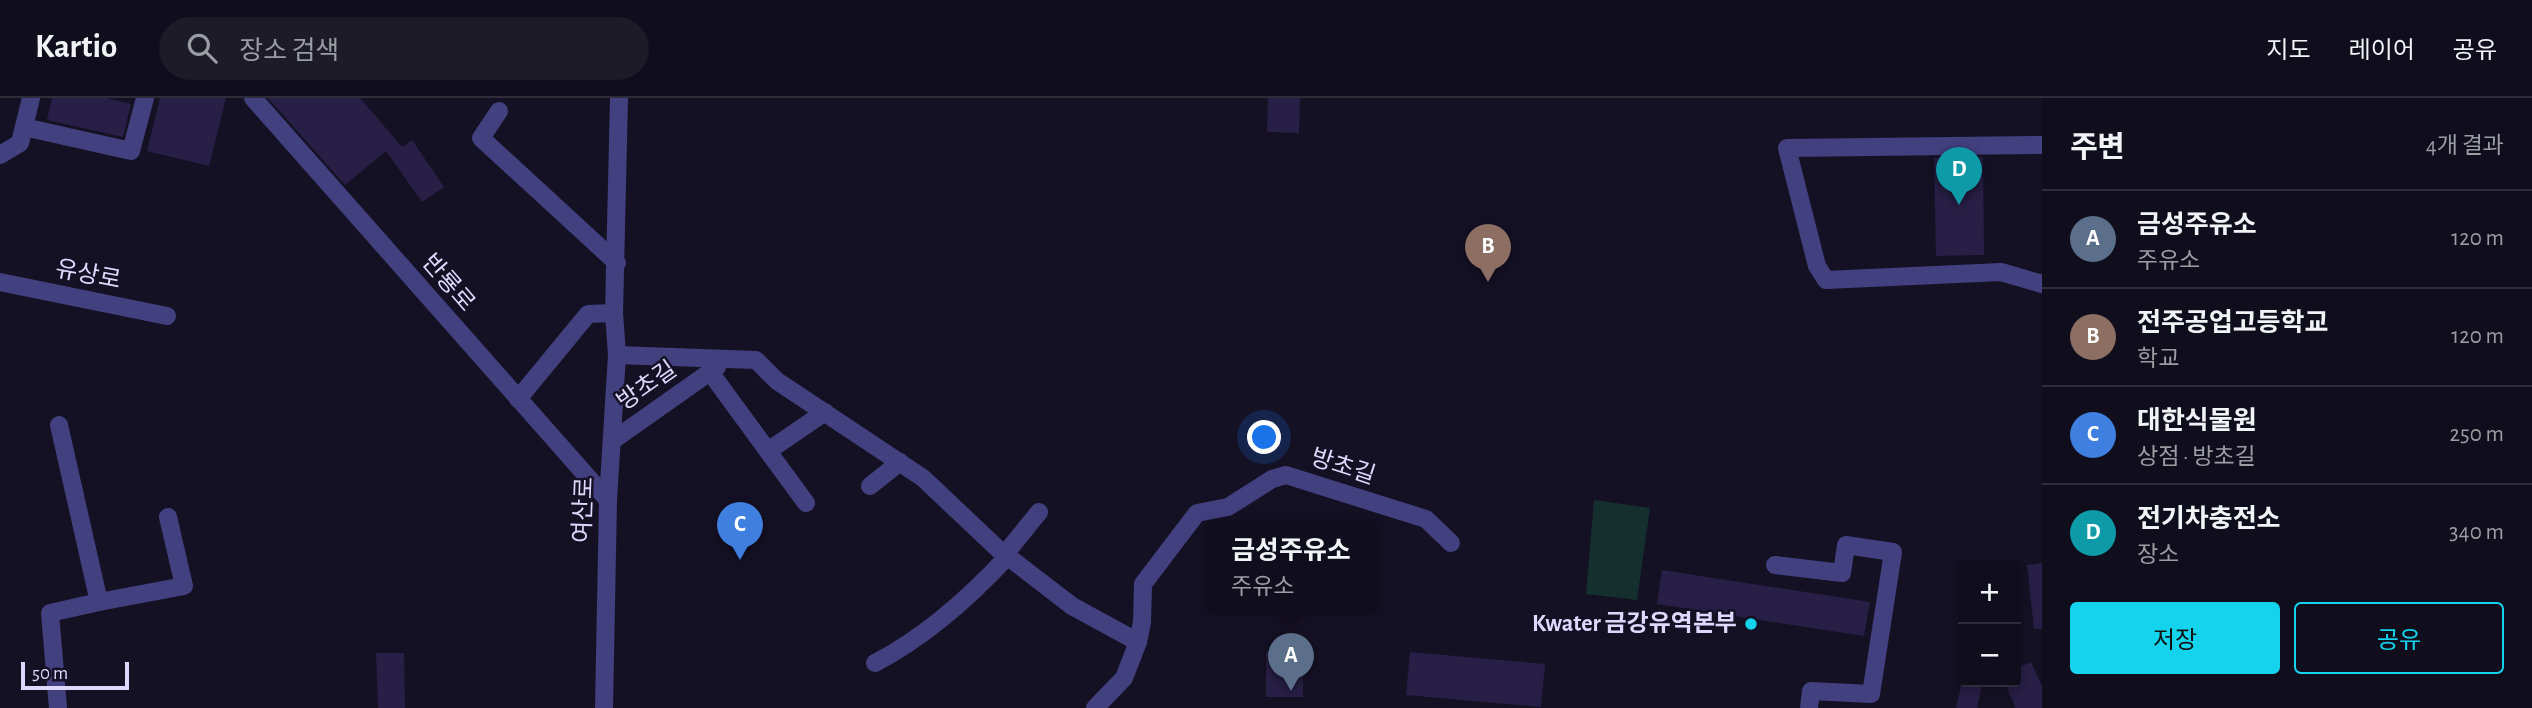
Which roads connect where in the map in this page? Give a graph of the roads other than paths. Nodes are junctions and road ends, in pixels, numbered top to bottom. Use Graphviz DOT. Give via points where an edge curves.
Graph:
graph roads {
  1 [pos="31,98"];
  2 [pos="145,98"];
  3 [pos="253,98"];
  4 [pos="619,98"];
  5 [pos="499,111"];
  6 [pos="24,127"];
  7 [pos="2042,145"];
  8 [pos="0,155"];
  9 [pos="617,263"];
  10 [pos="0,282"];
  11 [pos="2042,285"];
  12 [pos="614,313"];
  13 [pos="167,316"];
  14 [pos="617,355"];
  15 [pos="729,359"];
  16 [pos="710,372"];
  17 [pos="518,399"];
  18 [pos="825,412"];
  19 [pos="59,425"];
  20 [pos="612,441"];
  21 [pos="768,451"];
  22 [pos="900,462"];
  23 [pos="870,486"];
  24 [pos="608,500"];
  25 [pos="806,503"];
  26 [pos="1039,512"];
  27 [pos="168,517"];
  28 [pos="1451,543"];
  29 [pos="1006,555"];
  30 [pos="1775,565"];
  31 [pos="99,602"];
  32 [pos="1138,642"];
  33 [pos="875,663"];
  34 [pos="58,708"];
  35 [pos="604,708"];
  36 [pos="1095,708"];
  37 [pos="1809,708"];
  1 -- 6 [label="street"];
  2 -- 6 [label="street" via="131,151"];
  3 -- 17 [label="street, 반룡로"];
  4 -- 9 [label="street, 여산로"];
  5 -- 9 [label="street" via="481,138"];
  6 -- 8 [label="street" via="20,143"];
  7 -- 11 [label="street" via="1787,148 1817,266 1826,280 2001,272"];
  9 -- 12 [label="street, 여산로"];
  10 -- 13 [label="street, 유상로"];
  12 -- 14 [label="street, 여산로"];
  12 -- 17 [label="street" via="588,314"];
  14 -- 15 [label="street, 방초길"];
  14 -- 20 [label="street, 여산로"];
  15 -- 16 [label="street, 방초길"];
  15 -- 18 [label="street, 방초길" via="757,360 777,381"];
  16 -- 20 [label="street, 방초길"];
  16 -- 21 [label="street, 방초길"];
  17 -- 24 [label="street, 반룡로"];
  18 -- 21 [label="street"];
  18 -- 22 [label="street, 방초길"];
  19 -- 31 [label="street"];
  20 -- 24 [label="street, 여산로"];
  21 -- 25 [label="street, 방초길"];
  22 -- 23 [label="street"];
  22 -- 29 [label="street, 방초길"];
  24 -- 35 [label="street, 여산로"];
  26 -- 29 [label="street"];
  27 -- 31 [label="street" via="184,586"];
  28 -- 32 [label="street, 방초길" via="1426,519 1286,475 1272,479 1228,507 1197,513 1143,584"];
  29 -- 32 [label="street, 방초길" via="1072,606"];
  29 -- 33 [label="street" via="986,580 919,638"];
  30 -- 37 [label="street" via="1842,573 1846,545 1893,552 1871,694 1811,691"];
  31 -- 34 [label="street" via="50,613"];
  32 -- 36 [label="street, 방초길" via="1124,678"];
}
